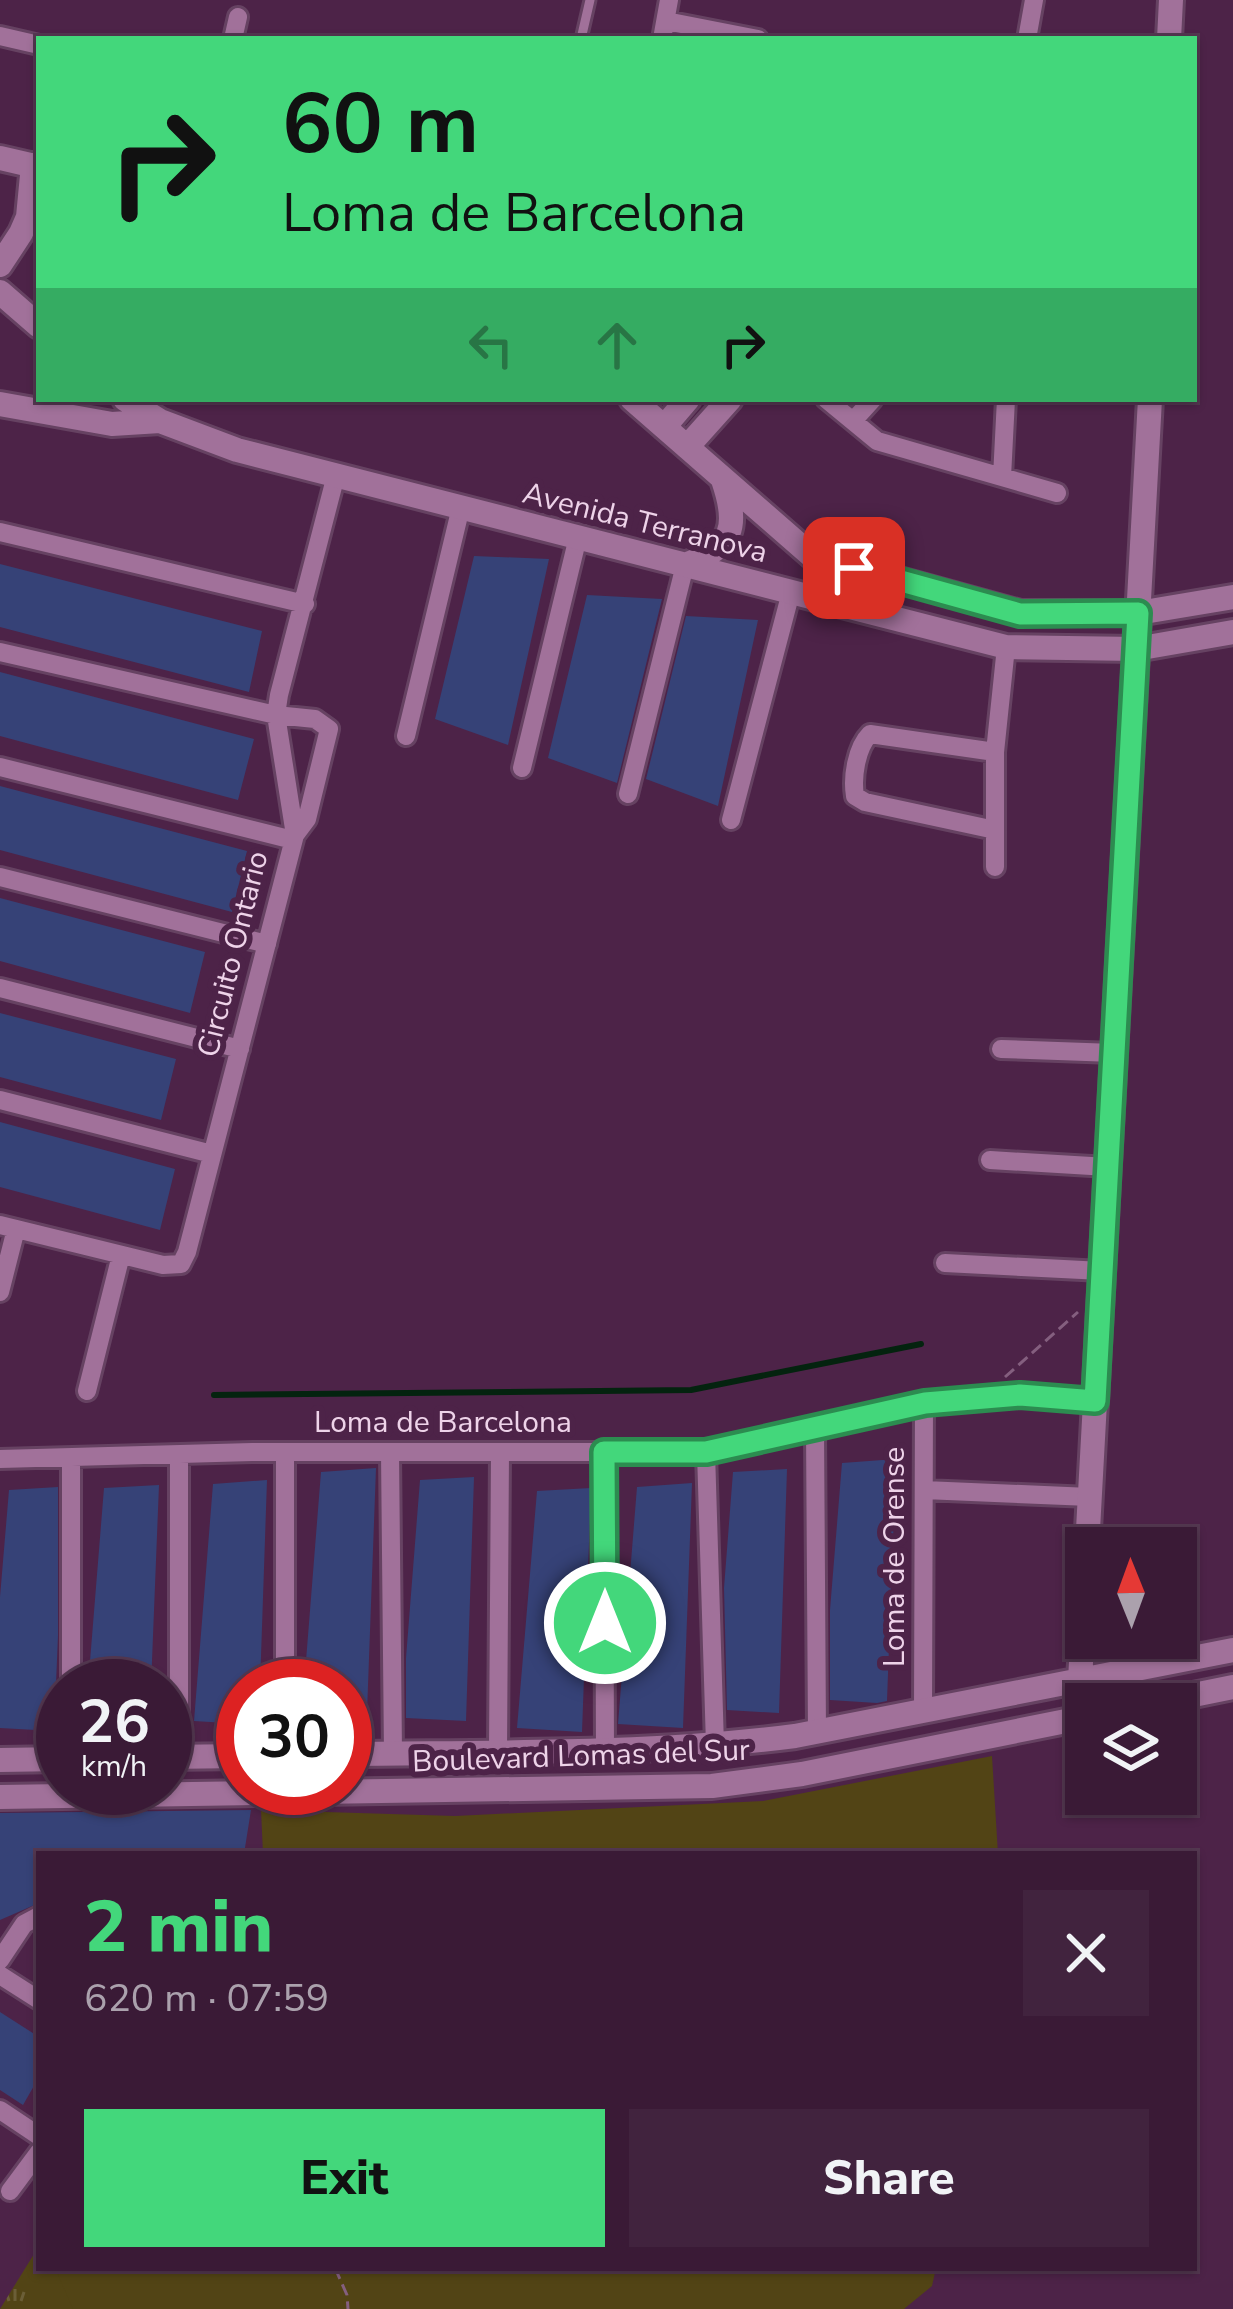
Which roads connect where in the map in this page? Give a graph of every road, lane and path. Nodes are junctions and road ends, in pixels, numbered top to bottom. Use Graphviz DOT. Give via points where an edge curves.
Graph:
graph roads {
  1 [pos="590,0"];
  2 [pos="669,0"];
  3 [pos="1034,0"];
  4 [pos="1172,0"];
  5 [pos="238,17"];
  6 [pos="664,30"];
  7 [pos="0,36"];
  8 [pos="234,36"];
  9 [pos="582,36"];
  10 [pos="727,36"];
  11 [pos="1028,36"];
  12 [pos="1169,36"];
  13 [pos="36,44"];
  14 [pos="0,158"];
  15 [pos="36,166"];
  16 [pos="0,265"];
  17 [pos="0,292"];
  18 [pos="36,323"];
  19 [pos="130,402"];
  20 [pos="635,402"];
  21 [pos="685,402"];
  22 [pos="727,402"];
  23 [pos="830,402"];
  24 [pos="870,402"];
  25 [pos="1006,402"];
  26 [pos="1150,402"];
  27 [pos="0,404"];
  28 [pos="853,421"];
  29 [pos="160,422"];
  30 [pos="664,427"];
  31 [pos="687,447"];
  32 [pos="336,475"];
  33 [pos="1002,477"];
  34 [pos="722,478"];
  35 [pos="1057,494"];
  36 [pos="461,507"];
  37 [pos="0,532"];
  38 [pos="578,537"];
  39 [pos="812,556"];
  40 [pos="685,565"];
  41 [pos="791,592"];
  42 [pos="1233,597"];
  43 [pos="304,604"];
  44 [pos="1138,613"];
  45 [pos="1233,632"];
  46 [pos="1006,647"];
  47 [pos="1136,649"];
  48 [pos="0,652"];
  49 [pos="276,715"];
  50 [pos="406,736"];
  51 [pos="995,752"];
  52 [pos="0,767"];
  53 [pos="522,768"];
  54 [pos="628,794"];
  55 [pos="730,820"];
  56 [pos="995,830"];
  57 [pos="294,838"];
  58 [pos="994,867"];
  59 [pos="0,877"];
  60 [pos="267,944"];
  61 [pos="0,988"];
  62 [pos="240,1049"];
  63 [pos="1001,1049"];
  64 [pos="1114,1053"];
  65 [pos="0,1100"];
  66 [pos="212,1154"];
  67 [pos="990,1160"];
  68 [pos="1108,1167"];
  69 [pos="8,1227"];
  70 [pos="121,1255"];
  71 [pos="944,1263"];
  72 [pos="1102,1282"];
  73 [pos="0,1292"];
  74 [pos="87,1391"];
  75 [pos="981,1398"];
  76 [pos="1095,1401"];
  77 [pos="925,1403"];
  78 [pos="815,1428"];
  79 [pos="285,1452"];
  80 [pos="390,1452"];
  81 [pos="500,1452"];
  82 [pos="604,1452"];
  83 [pos="706,1452"];
  84 [pos="179,1456"];
  85 [pos="71,1458"];
  86 [pos="0,1459"];
  87 [pos="924,1490"];
  88 [pos="1090,1496"];
  89 [pos="1088,1527"];
  90 [pos="1233,1650"];
  91 [pos="71,1659"];
  92 [pos="174,1659"];
  93 [pos="285,1659"];
  94 [pos="1081,1659"];
  95 [pos="1080,1680"];
  96 [pos="1080,1683"];
  97 [pos="1233,1687"];
  98 [pos="1197,1694"];
  99 [pos="923,1711"];
  100 [pos="1065,1721"];
  101 [pos="818,1732"];
  102 [pos="715,1745"];
  103 [pos="605,1751"];
  104 [pos="498,1752"];
  105 [pos="446,1753"];
  106 [pos="372,1754"];
  107 [pos="393,1754"];
  108 [pos="36,1759"];
  109 [pos="0,1760"];
  110 [pos="448,1792"];
  111 [pos="0,1797"];
  112 [pos="36,1918"];
  113 [pos="0,1960"];
  114 [pos="0,1975"];
  115 [pos="36,1998"];
  116 [pos="0,2110"];
  117 [pos="36,2134"];
  118 [pos="36,2156"];
  119 [pos="10,2191"];
  120 [pos="336,2271"];
  121 [pos="348,2309"];
  1 -- 9 [label="lane"];
  2 -- 6 [label="street"];
  3 -- 11 [label="street"];
  4 -- 12 [label="street"];
  5 -- 8 [label="street"];
  6 -- 10 [label="street"];
  7 -- 13 [label="street"];
  14 -- 15 [label="street"];
  15 -- 16 [label="street" via="28,217"];
  17 -- 18 [label="street"];
  19 -- 29 [label="street, Avenida Terranova"];
  20 -- 30 [label="street, Avenida Terranova"];
  21 -- 30 [label="street"];
  22 -- 31 [label="street"];
  23 -- 28 [label="street"];
  24 -- 28 [label="street"];
  25 -- 33 [label="street"];
  26 -- 44 [label="street"];
  27 -- 29 [label="street" via="112,424"];
  28 -- 33 [label="street" via="877,440"];
  29 -- 32 [label="street, Avenida Terranova"];
  30 -- 31 [label="street, Avenida Terranova"];
  31 -- 34 [label="street, Avenida Terranova"];
  32 -- 36 [label="street, Avenida Terranova"];
  32 -- 43 [label="street, Circuito Ontario"];
  33 -- 35 [label="street"];
  34 -- 39 [label="street, Avenida Terranova"];
  34 -- 40 [label="street" via="729,535"];
  36 -- 38 [label="street, Avenida Terranova"];
  36 -- 50 [label="street"];
  37 -- 43 [label="street"];
  38 -- 40 [label="street, Avenida Terranova"];
  38 -- 53 [label="street"];
  39 -- 41 [label="street"];
  39 -- 44 [label="street, Avenida Terranova" via="1020,614"];
  40 -- 41 [label="street, Avenida Terranova"];
  40 -- 54 [label="street"];
  41 -- 46 [label="street, Avenida Terranova"];
  41 -- 55 [label="street"];
  42 -- 44 [label="street, Avenida Terranova"];
  43 -- 49 [label="street, Circuito Ontario"];
  44 -- 47 [label="street"];
  45 -- 47 [label="street, Avenida Terranova"];
  46 -- 47 [label="street, Avenida Terranova"];
  46 -- 51 [label="street"];
  47 -- 64 [label="street"];
  48 -- 49 [label="street"];
  49 -- 57 [label="street, Circuito Ontario"];
  49 -- 57 [label="street" via="315,719 329,729 307,819"];
  51 -- 56 [label="street"];
  51 -- 56 [label="street" via="870,734 853,783 866,802"];
  52 -- 57 [label="street"];
  56 -- 58 [label="street"];
  57 -- 60 [label="street, Circuito Ontario"];
  59 -- 60 [label="street"];
  60 -- 62 [label="street, Circuito Ontario"];
  61 -- 62 [label="street"];
  62 -- 66 [label="street, Circuito Ontario"];
  63 -- 64 [label="street"];
  64 -- 68 [label="street"];
  65 -- 66 [label="street"];
  66 -- 70 [label="street, Circuito Ontario" via="181,1264"];
  67 -- 68 [label="street"];
  68 -- 72 [label="street"];
  69 -- 70 [label="street, Circuito Ontario"];
  69 -- 73 [label="street"];
  70 -- 74 [label="street"];
  71 -- 72 [label="street"];
  72 -- 75 [label="path"];
  72 -- 76 [label="street"];
  75 -- 76 [label="street, Loma de Barcelona"];
  75 -- 77 [label="street, Loma de Barcelona"];
  76 -- 88 [label="street"];
  77 -- 78 [label="street, Loma de Barcelona"];
  77 -- 87 [label="street, Loma de Orense"];
  78 -- 83 [label="street, Loma de Barcelona"];
  78 -- 101 [label="street"];
  79 -- 80 [label="street, Loma de Barcelona"];
  79 -- 84 [label="street, Loma de Barcelona"];
  79 -- 93 [label="street"];
  80 -- 81 [label="street, Loma de Barcelona"];
  80 -- 107 [label="street"];
  81 -- 82 [label="street, Loma de Barcelona"];
  81 -- 104 [label="street"];
  82 -- 83 [label="street, Loma de Barcelona"];
  82 -- 103 [label="street"];
  83 -- 102 [label="street"];
  84 -- 85 [label="street, Loma de Barcelona"];
  84 -- 92 [label="street"];
  85 -- 86 [label="street, Loma de Barcelona"];
  85 -- 91 [label="street"];
  87 -- 88 [label="street"];
  87 -- 99 [label="street, Loma de Orense"];
  88 -- 89 [label="street"];
  90 -- 95 [label="street, Boulevard Lomas del Sur"];
  94 -- 95 [label="street"];
  95 -- 96 [label="street"];
  95 -- 99 [label="street, Boulevard Lomas del Sur"];
  97 -- 98 [label="street"];
  99 -- 101 [label="street, Boulevard Lomas del Sur"];
  100 -- 110 [label="street, Boulevard Lomas del Sur" via="712,1786"];
  101 -- 102 [label="street, Boulevard Lomas del Sur"];
  102 -- 103 [label="street, Boulevard Lomas del Sur"];
  103 -- 104 [label="street, Boulevard Lomas del Sur"];
  104 -- 105 [label="street, Boulevard Lomas del Sur"];
  105 -- 107 [label="street, Boulevard Lomas del Sur"];
  105 -- 110 [label="street"];
  106 -- 107 [label="street, Boulevard Lomas del Sur"];
  108 -- 109 [label="street"];
  110 -- 111 [label="street, Boulevard Lomas del Sur"];
  112 -- 113 [label="street"];
  114 -- 115 [label="street"];
  116 -- 117 [label="street"];
  118 -- 119 [label="street"];
  120 -- 121 [label="path"];
}
